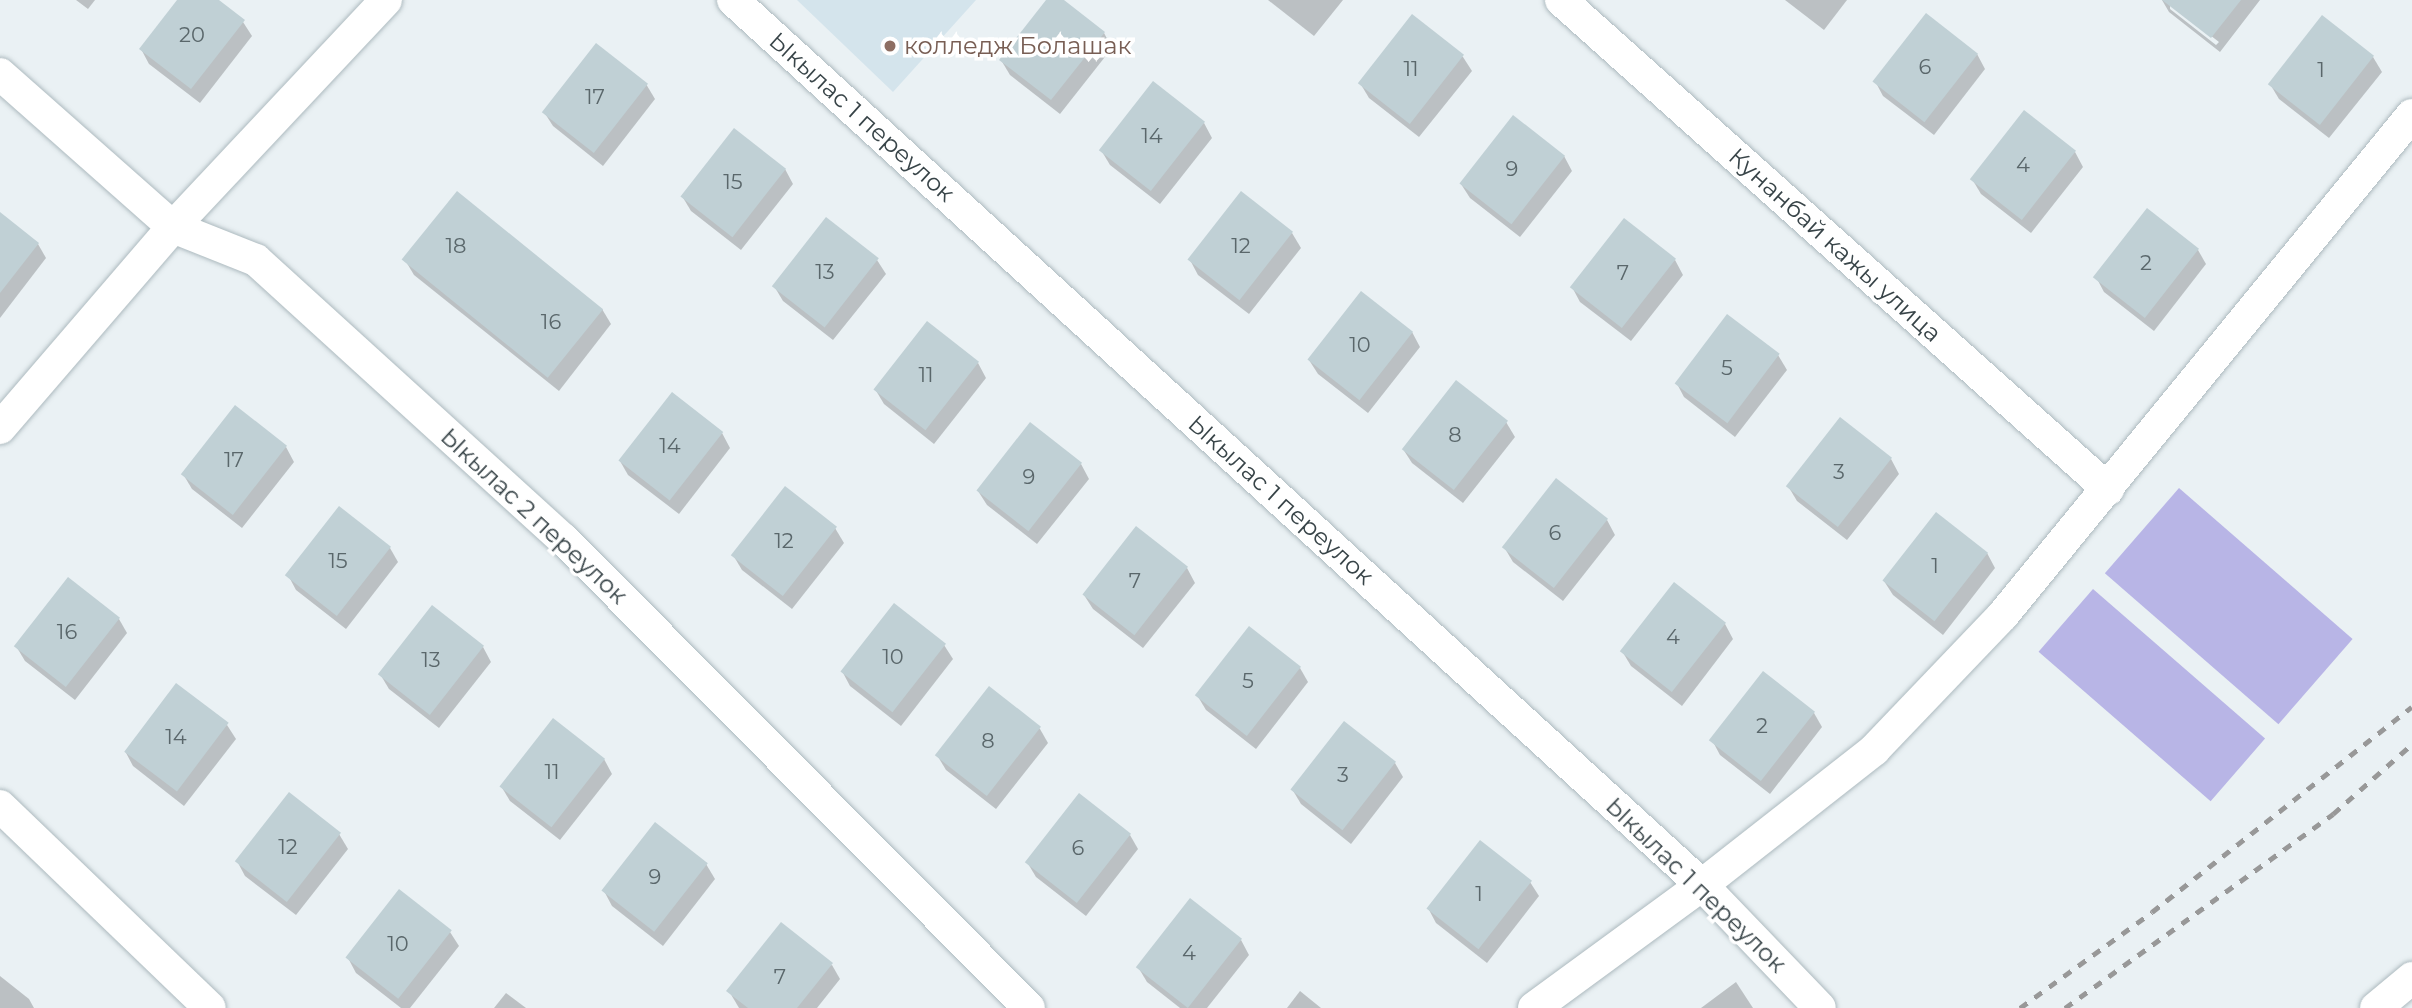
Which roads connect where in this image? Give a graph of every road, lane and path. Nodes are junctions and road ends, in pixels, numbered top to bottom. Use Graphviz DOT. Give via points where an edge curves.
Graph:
graph roads {
  1 [pos="386,0"];
  2 [pos="733,0"];
  3 [pos="1561,0"];
  4 [pos="0,74"];
  5 [pos="2412,115"];
  6 [pos="173,227"];
  7 [pos="0,428"];
  8 [pos="2108,489"];
  9 [pos="0,806"];
  10 [pos="1702,885"];
  11 [pos="2412,978"];
  12 [pos="210,1008"];
  13 [pos="1029,1008"];
  14 [pos="1534,1008"];
  15 [pos="1819,1008"];
  16 [pos="2376,1008"];
  1 -- 6 [label="street"];
  2 -- 10 [label="street, Ыкылас 1 переулок"];
  3 -- 8 [label="street, Кунанбай кажы улица"];
  4 -- 6 [label="street, Ыкылас 2 переулок"];
  5 -- 8 [label="street"];
  6 -- 7 [label="street"];
  6 -- 13 [label="street, Ыкылас 2 переулок" via="256,260 553,530"];
  8 -- 10 [label="street" via="2003,615 1874,750"];
  9 -- 12 [label="street"];
  10 -- 14 [label="street"];
  10 -- 15 [label="street, Ыкылас 1 переулок"];
  11 -- 16 [label="street"];
}
